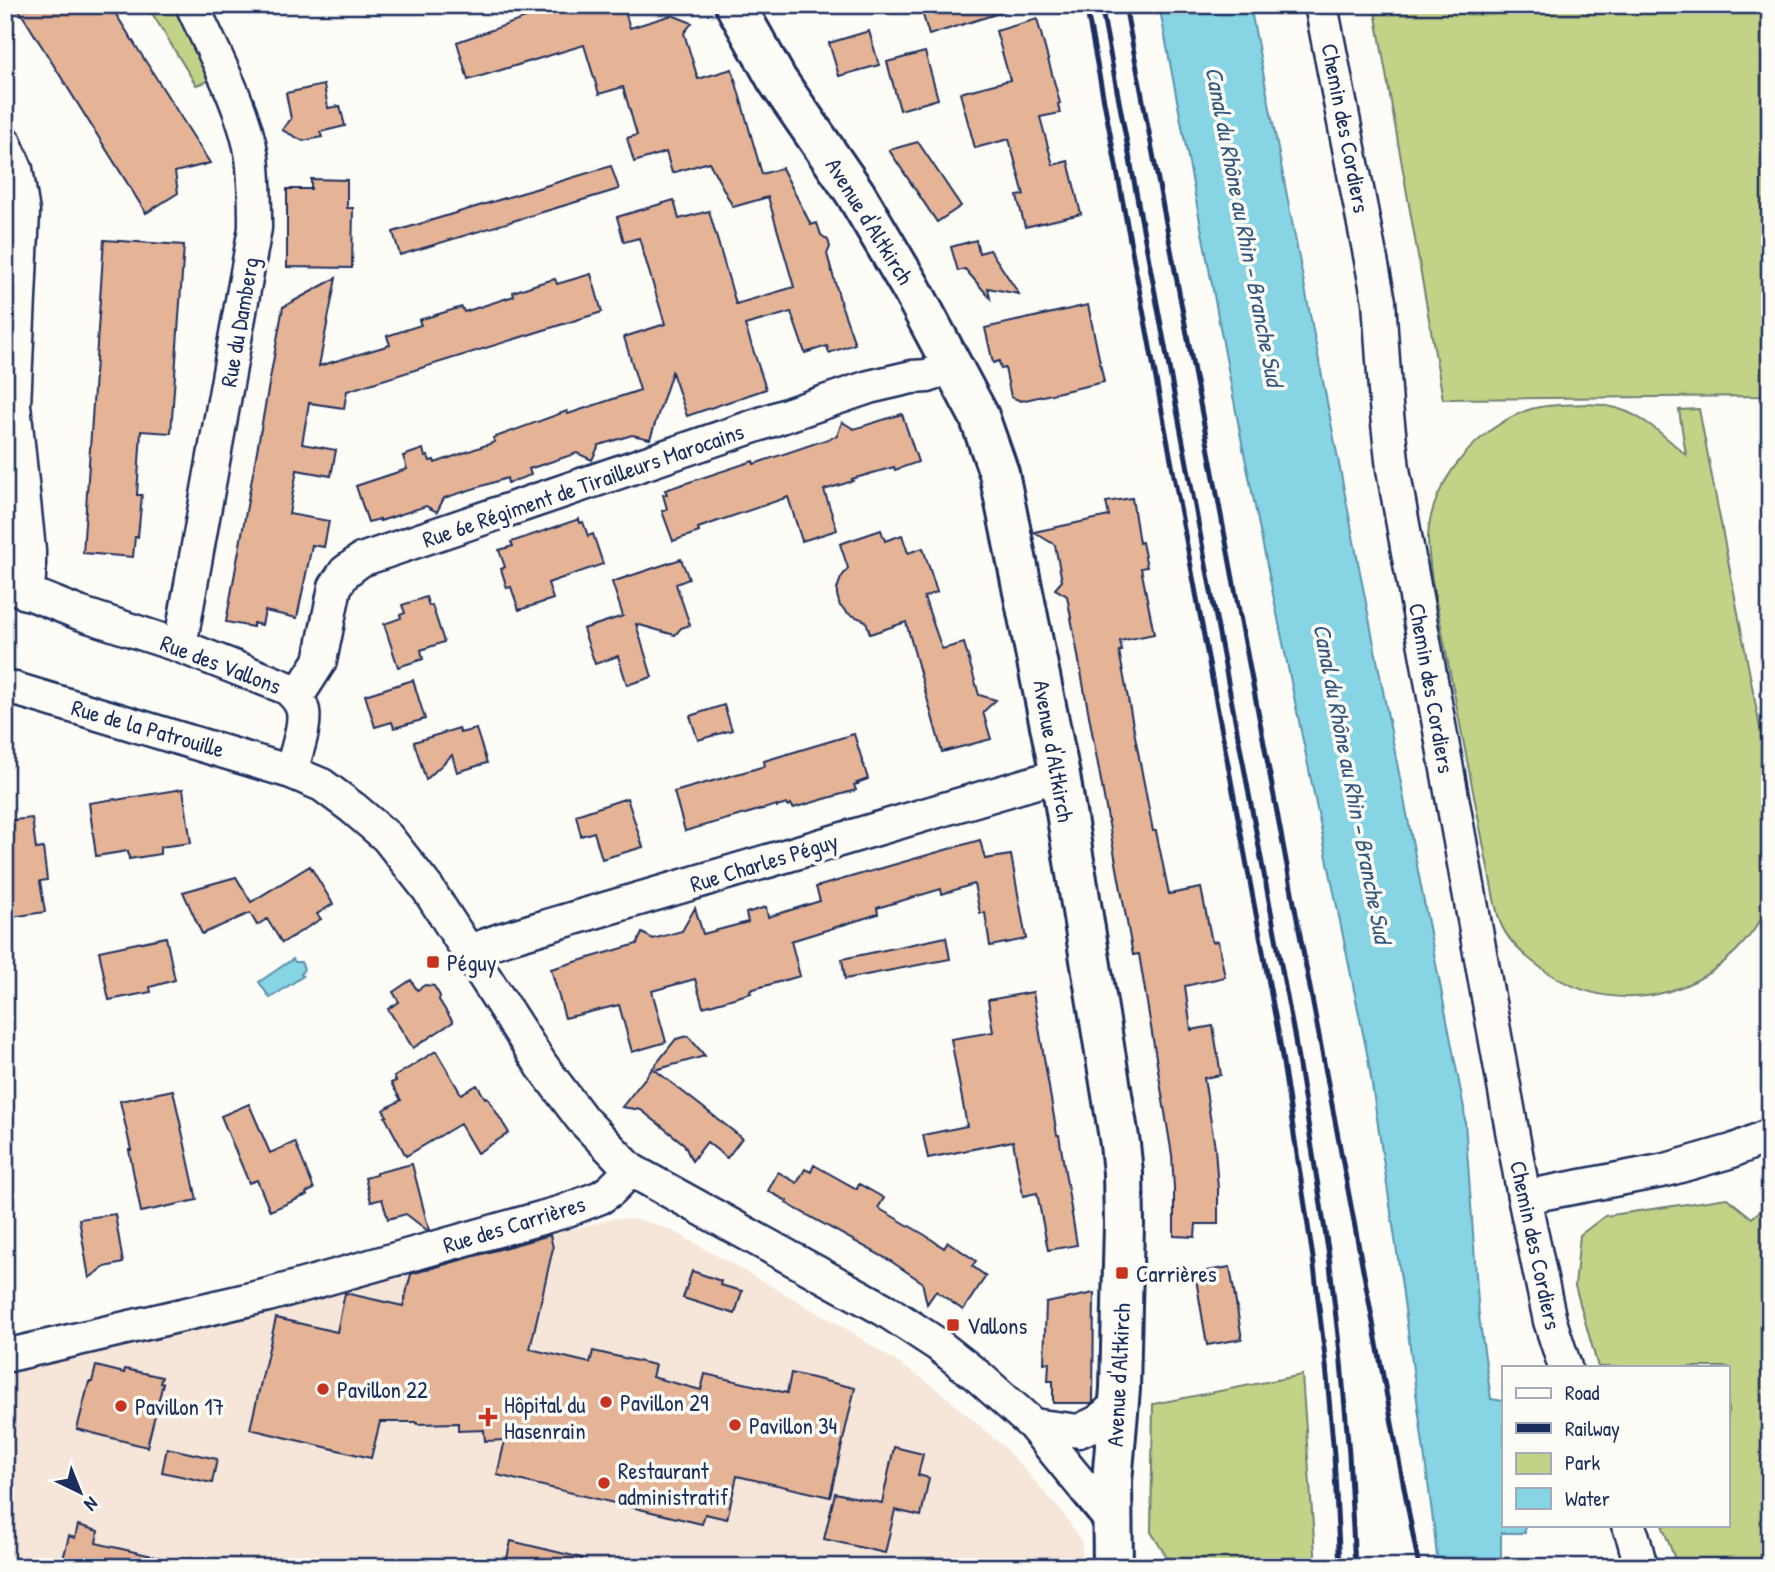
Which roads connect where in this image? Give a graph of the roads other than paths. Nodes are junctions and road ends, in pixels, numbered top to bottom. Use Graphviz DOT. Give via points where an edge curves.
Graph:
graph roads {
  1 [pos="192,5"];
  2 [pos="735,5"];
  3 [pos="1321,5"];
  4 [pos="5,143"];
  5 [pos="953,364"];
  6 [pos="16,588"];
  7 [pos="180,646"];
  8 [pos="5,686"];
  9 [pos="297,697"];
  10 [pos="290,772"];
  11 [pos="1060,775"];
  12 [pos="470,951"];
  13 [pos="1770,1135"];
  14 [pos="632,1170"];
  15 [pos="1524,1196"];
  16 [pos="5,1356"];
  17 [pos="1565,1366"];
  18 [pos="1119,1403"];
  19 [pos="1033,1424"];
  20 [pos="1071,1470"];
  21 [pos="1112,1481"];
  22 [pos="1113,1523"];
  23 [pos="1628,1526"];
  24 [pos="1113,1567"];
  25 [pos="1641,1567"];
  1 -- 7 [label="street, Rue du Damberg" via="239,108 251,155 255,228"];
  2 -- 5 [label="main road, Avenue d'Altkirch" via="777,80 855,193"];
  3 -- 15 [label="street, Chemin des Cordiers" via="1380,301 1393,469"];
  4 -- 6 [label="street" via="16,169 23,212 14,405 29,577"];
  5 -- 9 [label="street, Rue 6e Régiment de Tirailleurs Marocains" via="928,376 869,387 361,560 335,587 320,661"];
  5 -- 11 [label="main road, Avenue d'Altkirch" via="979,416 999,473"];
  6 -- 7 [label="street, Rue des Vallons"];
  7 -- 9 [label="street, Rue des Vallons" via="287,688"];
  8 -- 10 [label="street, Rue de la Patrouille"];
  9 -- 10 [label="street, Rue des Vallons" via="303,710 302,725"];
  10 -- 12 [label="street" via="322,785 387,837"];
  11 -- 12 [label="street, Rue Charles Péguy"];
  11 -- 18 [label="main road, Avenue d'Altkirch" via="1123,1172"];
  12 -- 14 [label="street" via="542,1066 582,1119"];
  13 -- 15 [label="street" via="1666,1170"];
  14 -- 16 [label="street, Rue des Carrières" via="601,1197 562,1212 268,1295"];
  14 -- 19 [label="street" via="885,1310 948,1352"];
  15 -- 17 [label="street, Chemin des Cordiers" via="1550,1321"];
  18 -- 19 [label="street" via="1098,1422 1079,1431"];
  18 -- 21 [label="main road, Avenue d'Altkirch"];
  19 -- 20 [label="street"];
  20 -- 21 [label="street"];
  20 -- 22 [label="street"];
  21 -- 22 [label="main road, Avenue d'Altkirch"];
  22 -- 24 [label="main road, Avenue d'Altkirch"];
  23 -- 25 [label="street"];
}
